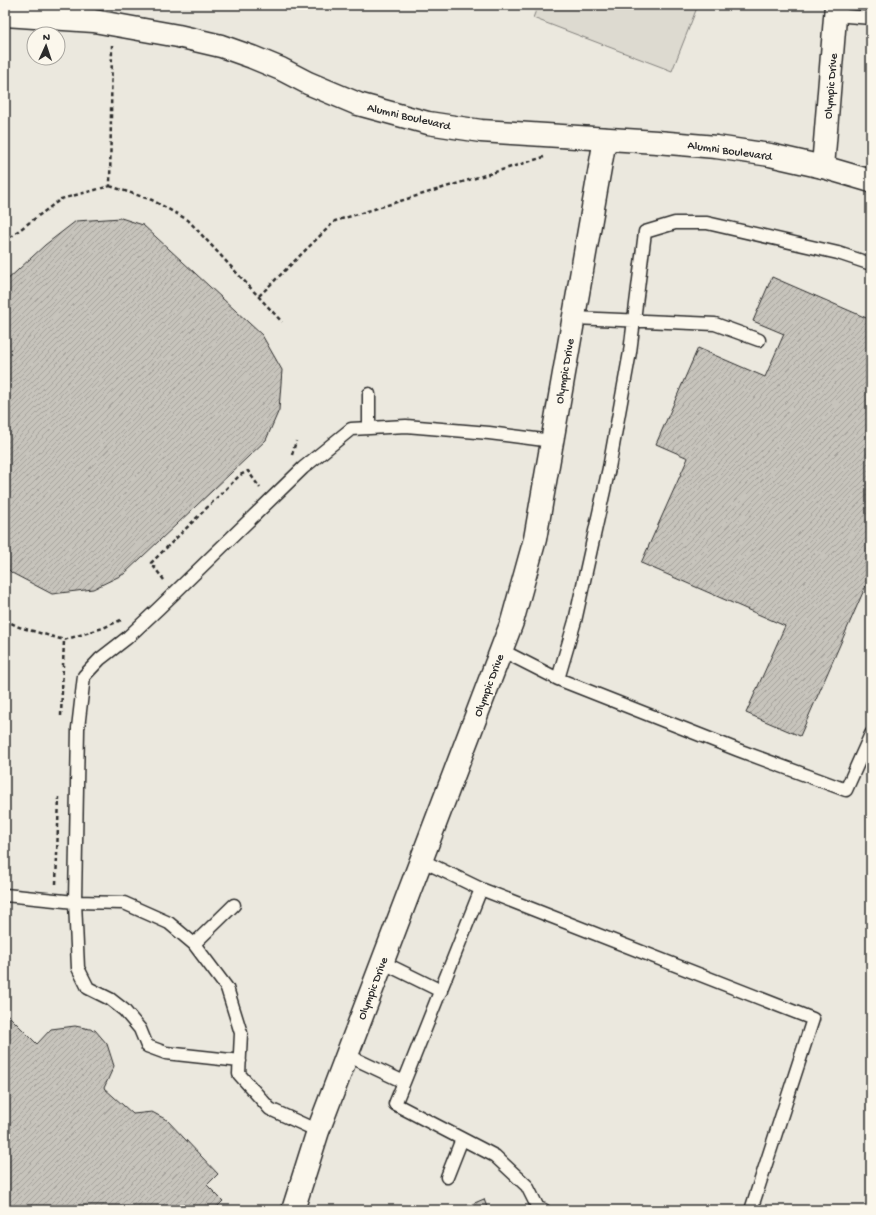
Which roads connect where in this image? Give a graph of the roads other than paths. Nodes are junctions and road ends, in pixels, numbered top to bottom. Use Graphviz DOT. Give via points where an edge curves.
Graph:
graph roads {
  1 [pos="836,10"];
  2 [pos="45,11"];
  3 [pos="5,15"];
  4 [pos="871,18"];
  5 [pos="605,139"];
  6 [pos="823,167"];
  7 [pos="871,181"];
  8 [pos="871,264"];
  9 [pos="574,318"];
  10 [pos="634,321"];
  11 [pos="759,340"];
  12 [pos="369,394"];
  13 [pos="369,428"];
  14 [pos="552,441"];
  15 [pos="501,650"];
  16 [pos="558,679"];
  17 [pos="871,734"];
  18 [pos="421,860"];
  19 [pos="481,890"];
  20 [pos="5,895"];
  21 [pos="75,902"];
  22 [pos="234,906"];
  23 [pos="194,944"];
  24 [pos="382,962"];
  25 [pos="441,991"];
  26 [pos="347,1055"];
  27 [pos="240,1061"];
  28 [pos="404,1082"];
  29 [pos="318,1131"];
  30 [pos="462,1139"];
  31 [pos="447,1177"];
  32 [pos="293,1210"];
  33 [pos="544,1210"];
  34 [pos="751,1210"];
  1 -- 4 [label="lane"];
  1 -- 6 [label="street, Olympic Drive"];
  2 -- 3 [label="street, Alumni Boulevard"];
  2 -- 5 [label="street, Alumni Boulevard" via="221,46 274,66 358,104 428,123 480,131"];
  5 -- 6 [label="street, Alumni Boulevard" via="716,147 770,155"];
  5 -- 9 [label="street, Olympic Drive"];
  6 -- 7 [label="street, Alumni Boulevard"];
  8 -- 10 [label="lane" via="838,253 708,223 675,223 645,232"];
  9 -- 10 [label="lane"];
  9 -- 14 [label="street, Olympic Drive"];
  10 -- 11 [label="lane" via="715,324"];
  10 -- 16 [label="lane" via="609,468 575,621"];
  12 -- 13 [label="lane"];
  13 -- 14 [label="lane" via="406,426"];
  13 -- 21 [label="lane" via="351,429 303,468 159,608 84,676 78,728"];
  14 -- 15 [label="street, Olympic Drive" via="535,539 512,622"];
  15 -- 16 [label="lane"];
  15 -- 18 [label="street, Olympic Drive"];
  16 -- 17 [label="lane" via="846,790"];
  18 -- 19 [label="lane"];
  18 -- 24 [label="street, Olympic Drive"];
  19 -- 25 [label="lane"];
  19 -- 34 [label="lane" via="813,1019"];
  20 -- 21 [label="lane"];
  21 -- 23 [label="lane" via="124,903 169,923"];
  21 -- 27 [label="lane" via="78,968 88,988 110,999 124,1010 140,1029 148,1046 166,1053"];
  22 -- 23 [label="lane"];
  23 -- 27 [label="lane" via="226,988 240,1033"];
  24 -- 25 [label="lane"];
  24 -- 26 [label="street, Olympic Drive"];
  25 -- 28 [label="lane"];
  26 -- 28 [label="lane"];
  26 -- 29 [label="street, Olympic Drive"];
  27 -- 29 [label="lane" via="240,1074 270,1109"];
  28 -- 30 [label="lane" via="395,1104"];
  29 -- 32 [label="street, Olympic Drive"];
  30 -- 31 [label="lane"];
  30 -- 33 [label="lane" via="495,1156 527,1186 538,1208"];
}
